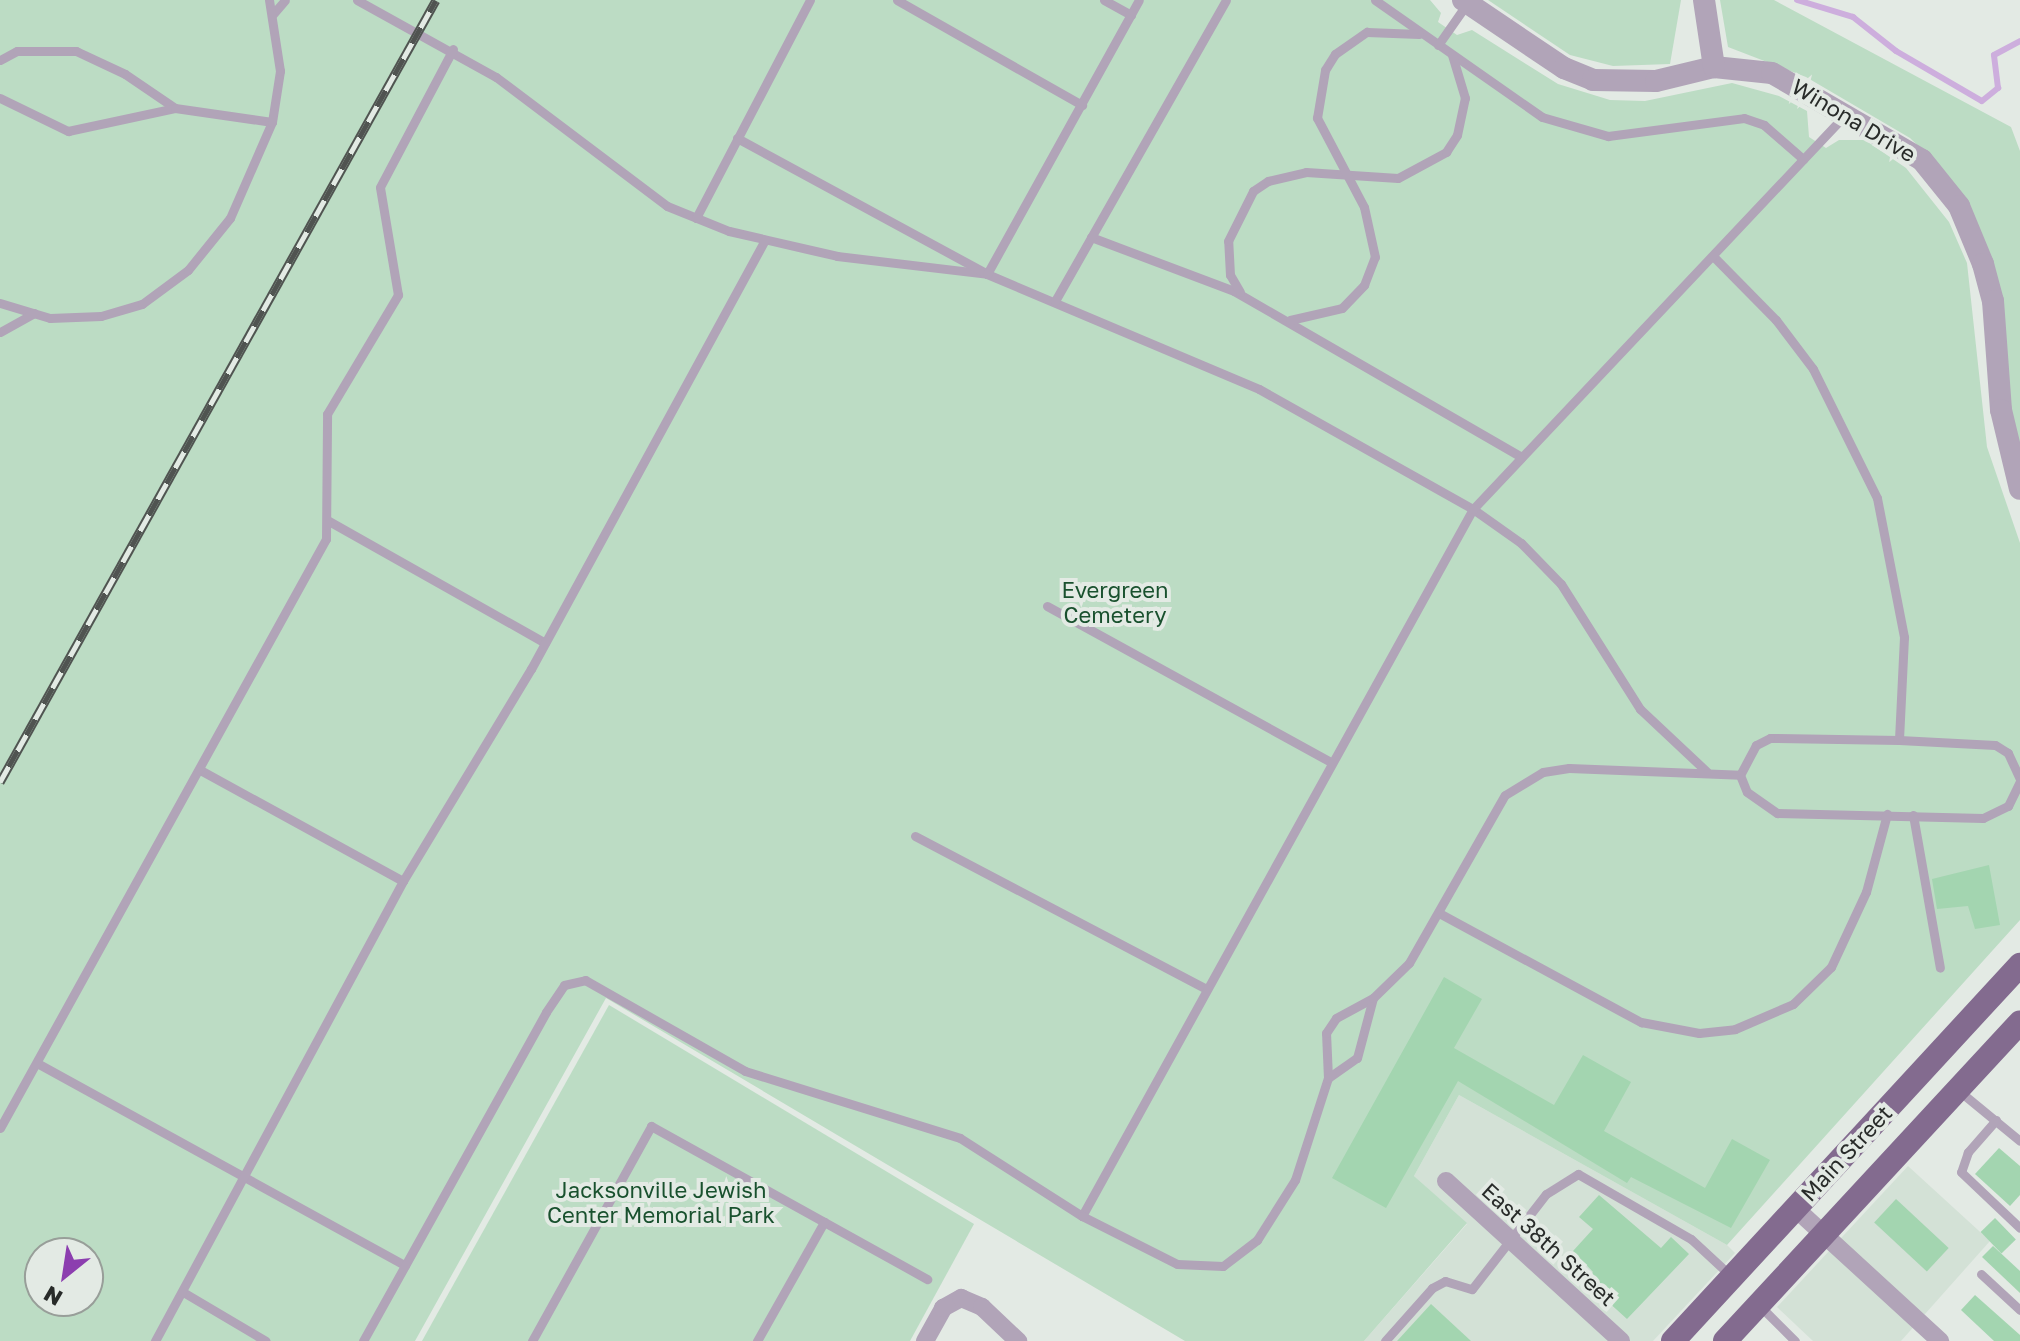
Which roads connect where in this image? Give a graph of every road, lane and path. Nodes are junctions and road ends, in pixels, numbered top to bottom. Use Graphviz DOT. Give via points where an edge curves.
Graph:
graph roads {
  1 [pos="269,0"];
  2 [pos="285,0"];
  3 [pos="357,0"];
  4 [pos="810,0"];
  5 [pos="897,0"];
  6 [pos="1104,0"];
  7 [pos="1139,0"];
  8 [pos="1226,0"];
  9 [pos="1375,0"];
  10 [pos="1704,0"];
  11 [pos="1465,2"];
  12 [pos="370,3"];
  13 [pos="273,14"];
  14 [pos="1131,15"];
  15 [pos="1424,35"];
  16 [pos="1438,45"];
  17 [pos="453,49"];
  18 [pos="1452,55"];
  19 [pos="0,60"];
  20 [pos="1714,67"];
  21 [pos="0,98"];
  22 [pos="1082,105"];
  23 [pos="175,108"];
  24 [pos="1847,112"];
  25 [pos="272,122"];
  26 [pos="737,138"];
  27 [pos="1803,159"];
  28 [pos="1346,176"];
  29 [pos="696,218"];
  30 [pos="1091,237"];
  31 [pos="765,240"];
  32 [pos="1713,256"];
  33 [pos="987,274"];
  34 [pos="1243,295"];
  35 [pos="1055,301"];
  36 [pos="0,303"];
  37 [pos="34,313"];
  38 [pos="1290,320"];
  39 [pos="0,332"];
  40 [pos="1522,457"];
  41 [pos="2020,489"];
  42 [pos="1473,509"];
  43 [pos="327,520"];
  44 [pos="1047,606"];
  45 [pos="545,643"];
  46 [pos="1899,740"];
  47 [pos="1329,761"];
  48 [pos="202,771"];
  49 [pos="1707,772"];
  50 [pos="1740,775"];
  51 [pos="2020,780"];
  52 [pos="1887,814"];
  53 [pos="1913,815"];
  54 [pos="915,836"];
  55 [pos="403,881"];
  56 [pos="1439,913"];
  57 [pos="2020,965"];
  58 [pos="1940,968"];
  59 [pos="1205,988"];
  60 [pos="1373,998"];
  61 [pos="2020,1022"];
  62 [pos="37,1063"];
  63 [pos="1328,1078"];
  64 [pos="1958,1090"];
  65 [pos="1996,1120"];
  66 [pos="0,1128"];
  67 [pos="2020,1141"];
  68 [pos="243,1180"];
  69 [pos="1446,1181"];
  70 [pos="1795,1208"];
  71 [pos="1082,1216"];
  72 [pos="824,1222"];
  73 [pos="2020,1228"];
  74 [pos="1824,1235"];
  75 [pos="1507,1239"];
  76 [pos="405,1265"];
  77 [pos="1981,1274"];
  78 [pos="1732,1277"];
  79 [pos="927,1279"];
  80 [pos="183,1292"];
  81 [pos="1759,1305"];
  82 [pos="2020,1310"];
  83 [pos="155,1341"];
  84 [pos="266,1341"];
  85 [pos="363,1341"];
  86 [pos="532,1341"];
  87 [pos="757,1341"];
  88 [pos="925,1341"];
  89 [pos="1018,1341"];
  90 [pos="1385,1341"];
  91 [pos="1621,1341"];
  92 [pos="1673,1341"];
  93 [pos="1725,1341"];
  94 [pos="1795,1341"];
  95 [pos="1940,1341"];
  1 -- 13 [label="lane"];
  2 -- 13 [label="lane"];
  3 -- 12 [label="lane"];
  4 -- 26 [label="lane"];
  5 -- 22 [label="lane"];
  6 -- 14 [label="lane"];
  7 -- 14 [label="lane"];
  8 -- 30 [label="lane"];
  9 -- 15 [label="lane"];
  10 -- 20 [label="street"];
  11 -- 16 [label="lane"];
  11 -- 20 [label="street, Winona Drive" via="1564,68 1593,80 1656,81"];
  12 -- 17 [label="lane"];
  13 -- 25 [label="lane" via="280,71"];
  14 -- 22 [label="lane"];
  15 -- 16 [label="lane"];
  15 -- 28 [label="lane" via="1367,32 1335,54 1325,70 1317,118"];
  16 -- 18 [label="lane"];
  17 -- 29 [label="lane" via="640,190"];
  17 -- 43 [label="lane" via="380,187 398,295 327,414"];
  18 -- 27 [label="lane" via="1542,117 1608,136 1744,118 1764,125"];
  18 -- 28 [label="lane" via="1465,98 1457,135 1446,152 1398,178"];
  19 -- 23 [label="lane" via="17,51 76,51 125,74"];
  20 -- 24 [label="street, Winona Drive" via="1772,73"];
  21 -- 23 [label="lane" via="68,131"];
  22 -- 33 [label="lane"];
  23 -- 25 [label="lane"];
  24 -- 27 [label="lane"];
  24 -- 41 [label="street, Winona Drive" via="1922,160 1971,229 1993,301 2001,410"];
  25 -- 37 [label="lane" via="230,218 188,270 142,304 101,316"];
  26 -- 29 [label="lane"];
  26 -- 33 [label="lane"];
  27 -- 32 [label="lane"];
  28 -- 34 [label="lane" via="1286,174 1253,191 1228,241 1230,275"];
  28 -- 38 [label="lane" via="1371,227 1375,257 1370,274 1342,308"];
  29 -- 31 [label="lane"];
  30 -- 34 [label="lane"];
  30 -- 35 [label="lane"];
  31 -- 33 [label="lane"];
  31 -- 45 [label="lane"];
  32 -- 40 [label="lane"];
  32 -- 46 [label="lane" via="1776,320 1813,369 1877,498 1904,637"];
  33 -- 35 [label="lane"];
  34 -- 38 [label="lane"];
  35 -- 42 [label="lane" via="1259,389"];
  36 -- 37 [label="lane"];
  37 -- 39 [label="lane"];
  38 -- 40 [label="lane"];
  40 -- 42 [label="lane"];
  42 -- 47 [label="lane"];
  42 -- 49 [label="lane" via="1554,576 1640,709"];
  43 -- 45 [label="lane"];
  43 -- 48 [label="lane" via="326,539"];
  44 -- 47 [label="lane"];
  45 -- 55 [label="lane"];
  46 -- 50 [label="lane" via="1770,738 1756,745"];
  46 -- 51 [label="lane" via="1995,745 2008,753"];
  47 -- 59 [label="lane"];
  48 -- 55 [label="lane"];
  48 -- 62 [label="lane"];
  49 -- 50 [label="lane"];
  49 -- 56 [label="lane" via="1569,768 1520,783 1492,813"];
  50 -- 52 [label="lane" via="1747,792 1777,813"];
  51 -- 53 [label="lane" via="1997,814"];
  52 -- 53 [label="lane"];
  52 -- 56 [label="lane" via="1866,892 1831,967 1793,1004 1735,1029 1699,1033 1641,1022"];
  53 -- 58 [label="lane"];
  54 -- 59 [label="lane"];
  55 -- 68 [label="lane"];
  56 -- 60 [label="lane" via="1409,963"];
  57 -- 70 [label="main road, Main Street"];
  59 -- 71 [label="lane"];
  60 -- 63 [label="lane" via="1366,1044 1357,1058"];
  60 -- 63 [label="lane" via="1336,1018 1326,1033"];
  61 -- 64 [label="main road, Main Street"];
  62 -- 66 [label="lane"];
  62 -- 68 [label="lane"];
  63 -- 71 [label="lane" via="1295,1180 1257,1240 1223,1266 1177,1264"];
  64 -- 65 [label="lane"];
  64 -- 74 [label="main road, Main Street"];
  65 -- 67 [label="lane"];
  65 -- 73 [label="lane" via="1968,1152 1961,1172"];
  68 -- 76 [label="lane"];
  68 -- 80 [label="lane"];
  69 -- 75 [label="street, East 38th Street"];
  70 -- 74 [label="street"];
  70 -- 78 [label="main road, Main Street"];
  71 -- 76 [label="lane" via="960,1138 745,1071 585,980 564,985 546,1012"];
  72 -- 79 [label="lane"];
  72 -- 86 [label="lane" via="651,1126"];
  72 -- 87 [label="lane"];
  74 -- 81 [label="main road, Main Street"];
  74 -- 95 [label="street"];
  75 -- 78 [label="lane" via="1546,1194 1578,1174 1691,1239"];
  75 -- 90 [label="lane" via="1472,1289 1445,1281 1432,1288"];
  75 -- 91 [label="street, East 38th Street"];
  76 -- 85 [label="lane"];
  77 -- 82 [label="lane"];
  78 -- 92 [label="main road, Main Street"];
  80 -- 83 [label="lane"];
  80 -- 84 [label="lane"];
  81 -- 93 [label="main road, Main Street"];
  81 -- 94 [label="lane"];
  88 -- 89 [label="street" via="943,1308 961,1298 982,1307"];
}
